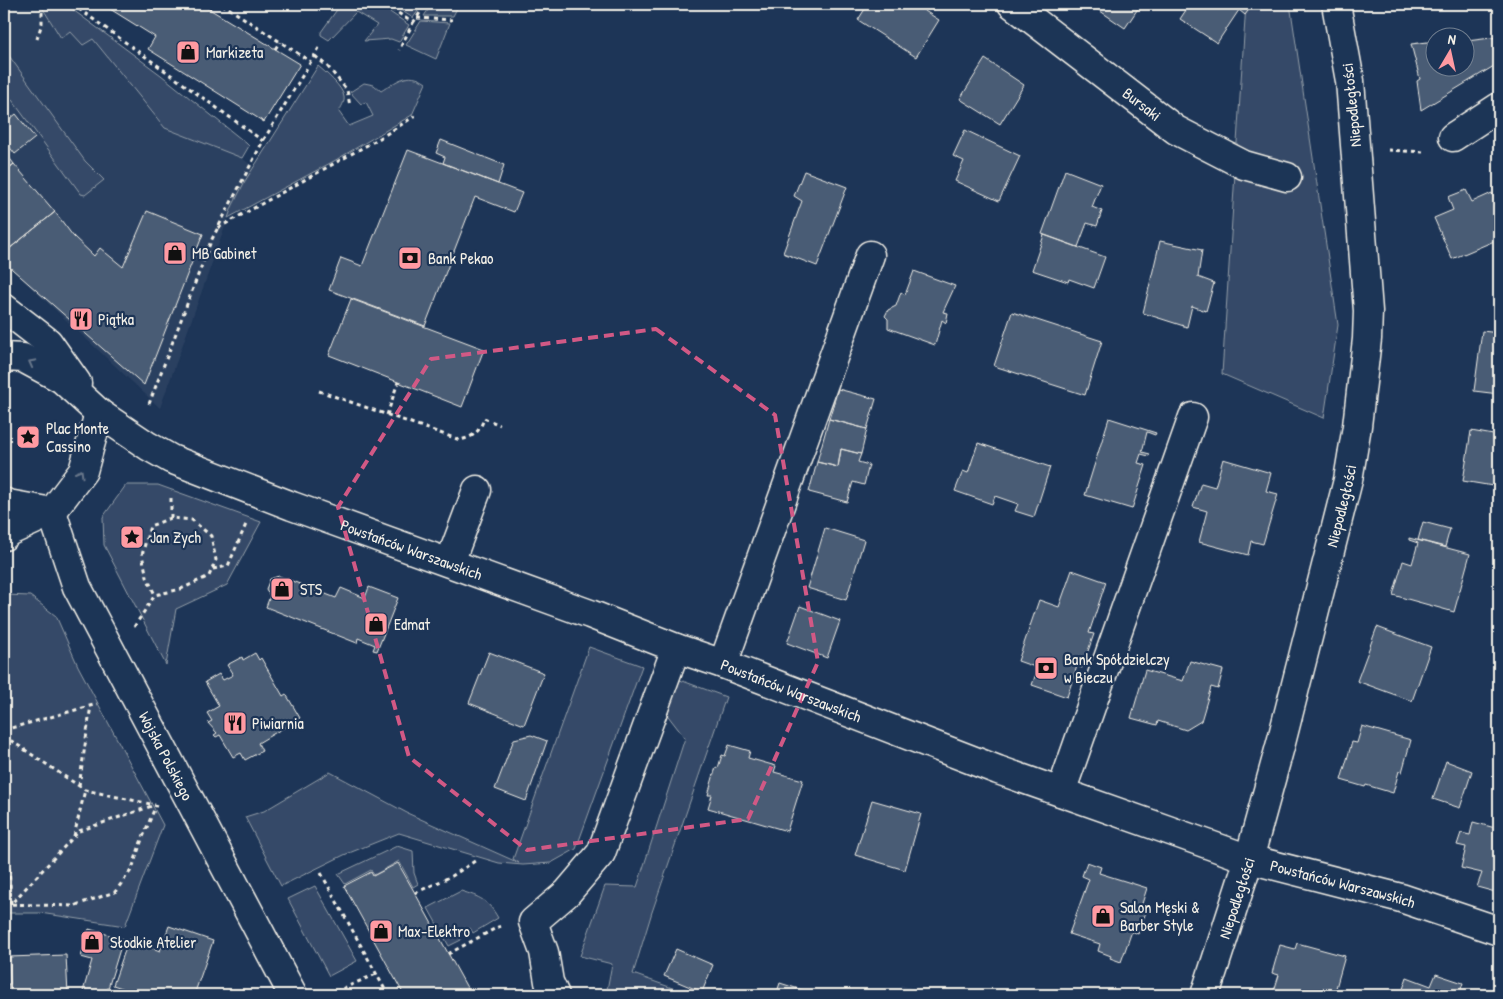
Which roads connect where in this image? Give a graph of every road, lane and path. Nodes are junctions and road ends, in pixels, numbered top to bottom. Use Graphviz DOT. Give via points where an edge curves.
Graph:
graph roads {
  1 [pos="42,4"];
  2 [pos="72,4"];
  3 [pos="212,4"];
  4 [pos="222,4"];
  5 [pos="385,4"];
  6 [pos="426,4"];
  7 [pos="1012,4"];
  8 [pos="1336,4"];
  9 [pos="209,9"];
  10 [pos="418,18"];
  11 [pos="452,20"];
  12 [pos="413,23"];
  13 [pos="37,39"];
  14 [pos="280,42"];
  15 [pos="319,48"];
  16 [pos="275,49"];
  17 [pos="399,50"];
  18 [pos="315,56"];
  19 [pos="311,62"];
  20 [pos="350,106"];
  21 [pos="1499,107"];
  22 [pos="415,116"];
  23 [pos="1453,137"];
  24 [pos="263,141"];
  25 [pos="1380,150"];
  26 [pos="1424,152"];
  27 [pos="1287,177"];
  28 [pos="217,228"];
  29 [pos="870,255"];
  30 [pos="4,308"];
  31 [pos="4,357"];
  32 [pos="398,382"];
  33 [pos="319,391"];
  34 [pos="149,404"];
  35 [pos="99,413"];
  36 [pos="386,415"];
  37 [pos="1193,417"];
  38 [pos="500,425"];
  39 [pos="477,490"];
  40 [pos="171,492"];
  41 [pos="4,502"];
  42 [pos="52,512"];
  43 [pos="171,518"];
  44 [pos="248,521"];
  45 [pos="4,536"];
  46 [pos="450,562"];
  47 [pos="212,569"];
  48 [pos="155,595"];
  49 [pos="134,628"];
  50 [pos="676,648"];
  51 [pos="723,664"];
  52 [pos="96,704"];
  53 [pos="91,705"];
  54 [pos="4,730"];
  55 [pos="4,736"];
  56 [pos="4,772"];
  57 [pos="79,786"];
  58 [pos="85,790"];
  59 [pos="1061,792"];
  60 [pos="156,805"];
  61 [pos="74,836"];
  62 [pos="1249,859"];
  63 [pos="474,861"];
  64 [pos="320,873"];
  65 [pos="415,894"];
  66 [pos="4,904"];
  67 [pos="11,904"];
  68 [pos="533,922"];
  69 [pos="1499,931"];
  70 [pos="448,954"];
  71 [pos="376,974"];
  72 [pos="293,995"];
  73 [pos="328,995"];
  74 [pos="388,995"];
  75 [pos="555,995"];
  76 [pos="1205,995"];
  1 -- 13 [label="path" via="42,23"];
  2 -- 24 [label="path"];
  3 -- 9 [label="path"];
  4 -- 14 [label="path"];
  5 -- 12 [label="path"];
  6 -- 10 [label="path"];
  7 -- 27 [label="street, Bursaki" via="1176,130 1244,165"];
  8 -- 62 [label="street, Niepodległości" via="1351,90 1368,311 1367,339 1348,480 1282,743"];
  10 -- 11 [label="path"];
  10 -- 12 [label="path"];
  12 -- 17 [label="path"];
  14 -- 16 [label="path"];
  14 -- 19 [label="path"];
  15 -- 18 [label="path"];
  18 -- 19 [label="path"];
  18 -- 20 [label="path" via="347,90"];
  19 -- 24 [label="path"];
  21 -- 23 [label="street"];
  22 -- 28 [label="path"];
  24 -- 28 [label="path"];
  25 -- 26 [label="path"];
  28 -- 34 [label="path"];
  29 -- 51 [label="street"];
  30 -- 35 [label="street" via="48,342"];
  35 -- 31 [label="street, one-way" via="62,379 23,358"];
  32 -- 36 [label="path"];
  33 -- 36 [label="path"];
  42 -- 35 [label="street, one-way" via="83,471"];
  35 -- 46 [label="street, Powstańców Warszawskich" via="171,460"];
  36 -- 38 [label="path" via="460,440 476,433 484,418"];
  37 -- 59 [label="street"];
  39 -- 46 [label="street"];
  40 -- 43 [label="path"];
  41 -- 42 [label="street"];
  42 -- 45 [label="street"];
  42 -- 72 [label="street, Wojska Polskiego" via="77,587"];
  43 -- 47 [label="path" via="192,520 211,536 216,560"];
  43 -- 48 [label="path" via="150,526 142,555"];
  44 -- 47 [label="path" via="228,566"];
  46 -- 50 [label="street, Powstańców Warszawskich"];
  47 -- 48 [label="path" via="209,576 181,589"];
  48 -- 49 [label="path"];
  50 -- 51 [label="street, Powstańców Warszawskich"];
  50 -- 68 [label="street" via="601,853 567,894"];
  51 -- 59 [label="street, Powstańców Warszawskich"];
  52 -- 53 [label="path"];
  53 -- 54 [label="path"];
  53 -- 57 [label="path"];
  55 -- 57 [label="path"];
  56 -- 67 [label="path"];
  57 -- 58 [label="path"];
  58 -- 60 [label="path"];
  58 -- 61 [label="path"];
  59 -- 62 [label="street, Powstańców Warszawskich"];
  60 -- 61 [label="path" via="79,831"];
  60 -- 67 [label="path" via="132,869 115,892 72,906"];
  61 -- 67 [label="path"];
  62 -- 69 [label="street, Powstańców Warszawskich" via="1401,898"];
  62 -- 76 [label="street, Niepodległości"];
  63 -- 65 [label="path"];
  64 -- 71 [label="path"];
  66 -- 67 [label="path"];
  68 -- 70 [label="path" via="498,927"];
  68 -- 75 [label="street"];
  71 -- 73 [label="path"];
  71 -- 74 [label="path"];
}
